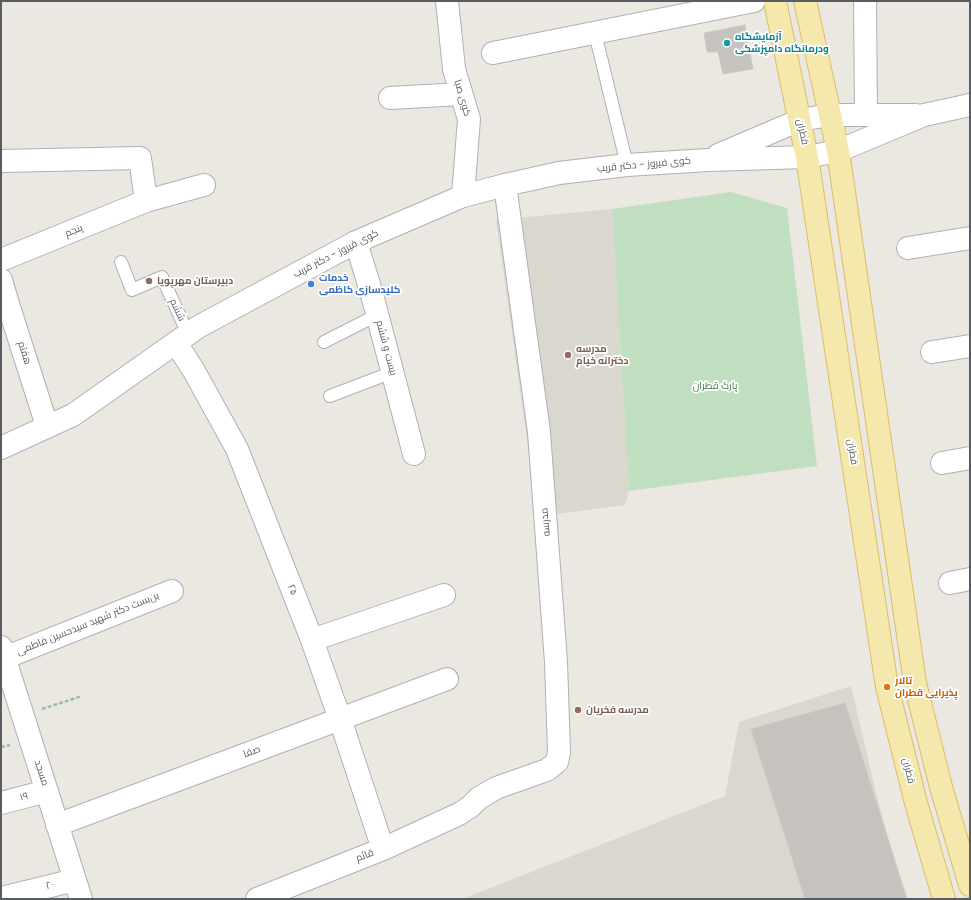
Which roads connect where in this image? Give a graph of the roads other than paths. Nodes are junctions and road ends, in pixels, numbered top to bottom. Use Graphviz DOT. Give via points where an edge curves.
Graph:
graph roads {
  1 [pos="446,1"];
  2 [pos="754,1"];
  3 [pos="775,1"];
  4 [pos="805,1"];
  5 [pos="865,1"];
  6 [pos="595,33"];
  7 [pos="493,53"];
  8 [pos="461,94"];
  9 [pos="390,98"];
  10 [pos="970,105"];
  11 [pos="866,114"];
  12 [pos="830,115"];
  13 [pos="924,116"];
  14 [pos="800,120"];
  15 [pos="838,151"];
  16 [pos="807,157"];
  17 [pos="708,160"];
  18 [pos="1,162"];
  19 [pos="627,166"];
  20 [pos="204,185"];
  21 [pos="505,185"];
  22 [pos="462,196"];
  23 [pos="146,201"];
  24 [pos="970,238"];
  25 [pos="356,242"];
  26 [pos="908,248"];
  27 [pos="1,260"];
  28 [pos="121,262"];
  29 [pos="1,280"];
  30 [pos="377,315"];
  31 [pos="182,338"];
  32 [pos="324,342"];
  33 [pos="970,346"];
  34 [pos="932,352"];
  35 [pos="393,372"];
  36 [pos="330,396"];
  37 [pos="47,426"];
  38 [pos="1,447"];
  39 [pos="414,454"];
  40 [pos="970,458"];
  41 [pos="942,464"];
  42 [pos="172,590"];
  43 [pos="444,595"];
  44 [pos="312,640"];
  45 [pos="3,652"];
  46 [pos="447,679"];
  47 [pos="340,719"];
  48 [pos="47,791"];
  49 [pos="1,803"];
  50 [pos="470,807"];
  51 [pos="57,826"];
  52 [pos="383,850"];
  53 [pos="970,885"];
  54 [pos="78,890"];
  55 [pos="1,898"];
  56 [pos="257,899"];
  57 [pos="944,899"];
  1 -- 8 [label="street, کوی صبا" via="454,68"];
  2 -- 6 [label="street"];
  3 -- 14 [label="main road, قطران"];
  4 -- 12 [label="main road"];
  5 -- 11 [label="street"];
  6 -- 7 [label="street"];
  6 -- 19 [label="lane"];
  8 -- 9 [label="street"];
  8 -- 22 [label="street, کوی صبا" via="469,118"];
  10 -- 13 [label="street"];
  11 -- 12 [label="street"];
  11 -- 13 [label="street"];
  12 -- 14 [label="street"];
  12 -- 15 [label="main road"];
  13 -- 15 [label="street, کوی فیروز - دکتر قریب"];
  14 -- 16 [label="main road, قطران"];
  14 -- 17 [label="street"];
  15 -- 16 [label="street, کوی فیروز - دکتر قریب"];
  15 -- 53 [label="main road" via="915,683 941,787"];
  16 -- 17 [label="street, کوی فیروز - دکتر قریب"];
  16 -- 57 [label="main road, قطران" via="887,688"];
  17 -- 19 [label="street, کوی فیروز - دکتر قریب"];
  18 -- 23 [label="street" via="140,158"];
  19 -- 21 [label="street, کوی فیروز - دکتر قریب" via="559,173"];
  20 -- 23 [label="street, پنجم"];
  21 -- 22 [label="street, کوی فیروز - دکتر قریب"];
  21 -- 50 [label="street, مدرسه" via="539,432 556,662 559,752 557,762 547,770 496,788"];
  22 -- 25 [label="street, کوی فیروز - دکتر قریب"];
  23 -- 27 [label="street, پنجم"];
  24 -- 26 [label="street"];
  25 -- 30 [label="street, بیست و ششم"];
  25 -- 31 [label="street, کوی فیروز - دکتر قریب"];
  28 -- 31 [label="lane, ششم" via="132,290 162,277"];
  29 -- 37 [label="street, هفتم"];
  30 -- 32 [label="lane"];
  30 -- 35 [label="street, بیست و ششم"];
  31 -- 37 [label="street, کوی فیروز - دکتر قریب" via="73,415"];
  31 -- 44 [label="street, ۲۵" via="194,371 237,449"];
  33 -- 34 [label="street"];
  35 -- 36 [label="lane"];
  35 -- 39 [label="street, بیست و ششم"];
  37 -- 38 [label="street, کوی فیروز - دکتر قریب"];
  40 -- 41 [label="street"];
  42 -- 45 [label="street, بن‌بست دکتر شهید سیدحسین فاطمی"];
  43 -- 44 [label="street"];
  44 -- 47 [label="street, ۲۵"];
  45 -- 48 [label="street, مسجد"];
  46 -- 47 [label="street, صفا"];
  47 -- 51 [label="street, صفا"];
  47 -- 52 [label="street, ۲۵"];
  48 -- 49 [label="street, ۱۹"];
  48 -- 51 [label="street, مسجد"];
  50 -- 52 [label="street, قائم"];
  51 -- 54 [label="street, مسجد"];
  52 -- 56 [label="street, قائم"];
  54 -- 55 [label="street, ۲۰"];
}
